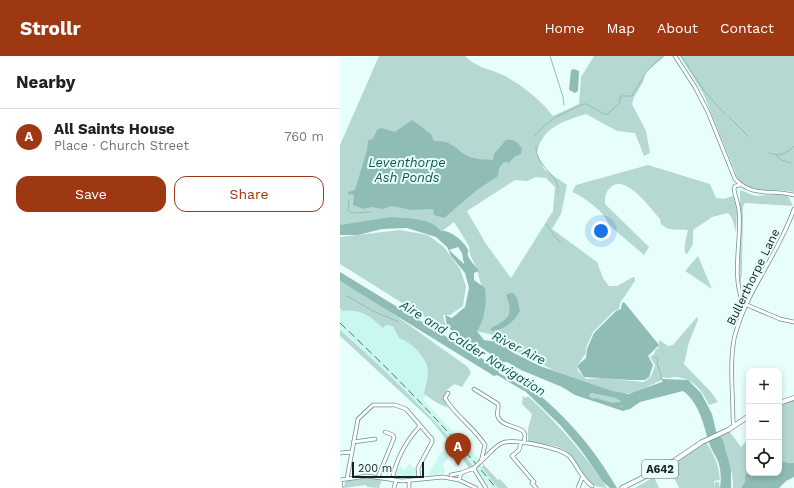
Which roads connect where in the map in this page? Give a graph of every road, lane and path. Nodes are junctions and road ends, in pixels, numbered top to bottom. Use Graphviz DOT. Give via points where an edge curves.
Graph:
graph roads {
  1 [pos="675,56"];
  2 [pos="740,185"];
  3 [pos="794,195"];
  4 [pos="794,210"];
  5 [pos="745,304"];
  6 [pos="794,322"];
  7 [pos="474,388"];
  8 [pos="448,393"];
  9 [pos="794,398"];
  10 [pos="782,402"];
  11 [pos="746,418"];
  12 [pos="420,426"];
  13 [pos="734,426"];
  14 [pos="385,432"];
  15 [pos="375,439"];
  16 [pos="353,442"];
  17 [pos="522,443"];
  18 [pos="351,452"];
  19 [pos="340,453"];
  20 [pos="480,462"];
  21 [pos="473,468"];
  22 [pos="461,473"];
  23 [pos="378,476"];
  24 [pos="451,476"];
  25 [pos="582,478"];
  26 [pos="347,479"];
  27 [pos="419,479"];
  28 [pos="340,480"];
  29 [pos="392,480"];
  30 [pos="459,480"];
  31 [pos="396,481"];
  32 [pos="409,481"];
  33 [pos="592,486"];
  34 [pos="341,488"];
  35 [pos="394,488"];
  36 [pos="409,488"];
  37 [pos="476,488"];
  38 [pos="486,488"];
  39 [pos="536,488"];
  40 [pos="578,488"];
  41 [pos="622,488"];
  1 -- 2 [label="street" via="705,107 731,173"];
  2 -- 3 [label="street" via="760,193 784,192"];
  2 -- 5 [label="street" via="734,189 739,210 737,273 738,287"];
  4 -- 5 [label="street, Bullerthorpe Lane" via="784,234"];
  5 -- 6 [label="street" via="780,320"];
  5 -- 13 [label="street, Bullerthorpe Lane" via="735,334 733,350"];
  7 -- 17 [label="street" via="498,404 499,419 523,431"];
  8 -- 20 [label="street" via="445,398 450,409 464,420 484,445"];
  9 -- 10 [label="main road"];
  11 -- 13 [label="main road, A642"];
  12 -- 16 [label="street" via="401,406 373,405 358,419"];
  12 -- 27 [label="street" via="432,442 418,468"];
  12 -- 29 [label="street" via="412,434 396,463"];
  13 -- 41 [label="main road, A642" via="708,439 668,465"];
  14 -- 23 [label="street" via="393,435 394,439"];
  15 -- 16 [label="street"];
  16 -- 18 [label="street"];
  17 -- 20 [label="street" via="504,442"];
  17 -- 25 [label="street" via="557,449 565,453"];
  17 -- 39 [label="street" via="512,456"];
  18 -- 19 [label="street"];
  18 -- 26 [label="street"];
  20 -- 21 [label="street, bridge"];
  21 -- 22 [label="street"];
  21 -- 38 [label="street"];
  22 -- 24 [label="street"];
  22 -- 30 [label="street"];
  23 -- 26 [label="street"];
  23 -- 29 [label="street"];
  24 -- 27 [label="street"];
  24 -- 30 [label="street"];
  25 -- 33 [label="street"];
  25 -- 40 [label="street"];
  26 -- 28 [label="street"];
  27 -- 32 [label="street"];
  28 -- 34 [label="street"];
  29 -- 31 [label="street"];
  30 -- 37 [label="street"];
  31 -- 32 [label="street"];
  31 -- 35 [label="street"];
  32 -- 36 [label="street"];
}
